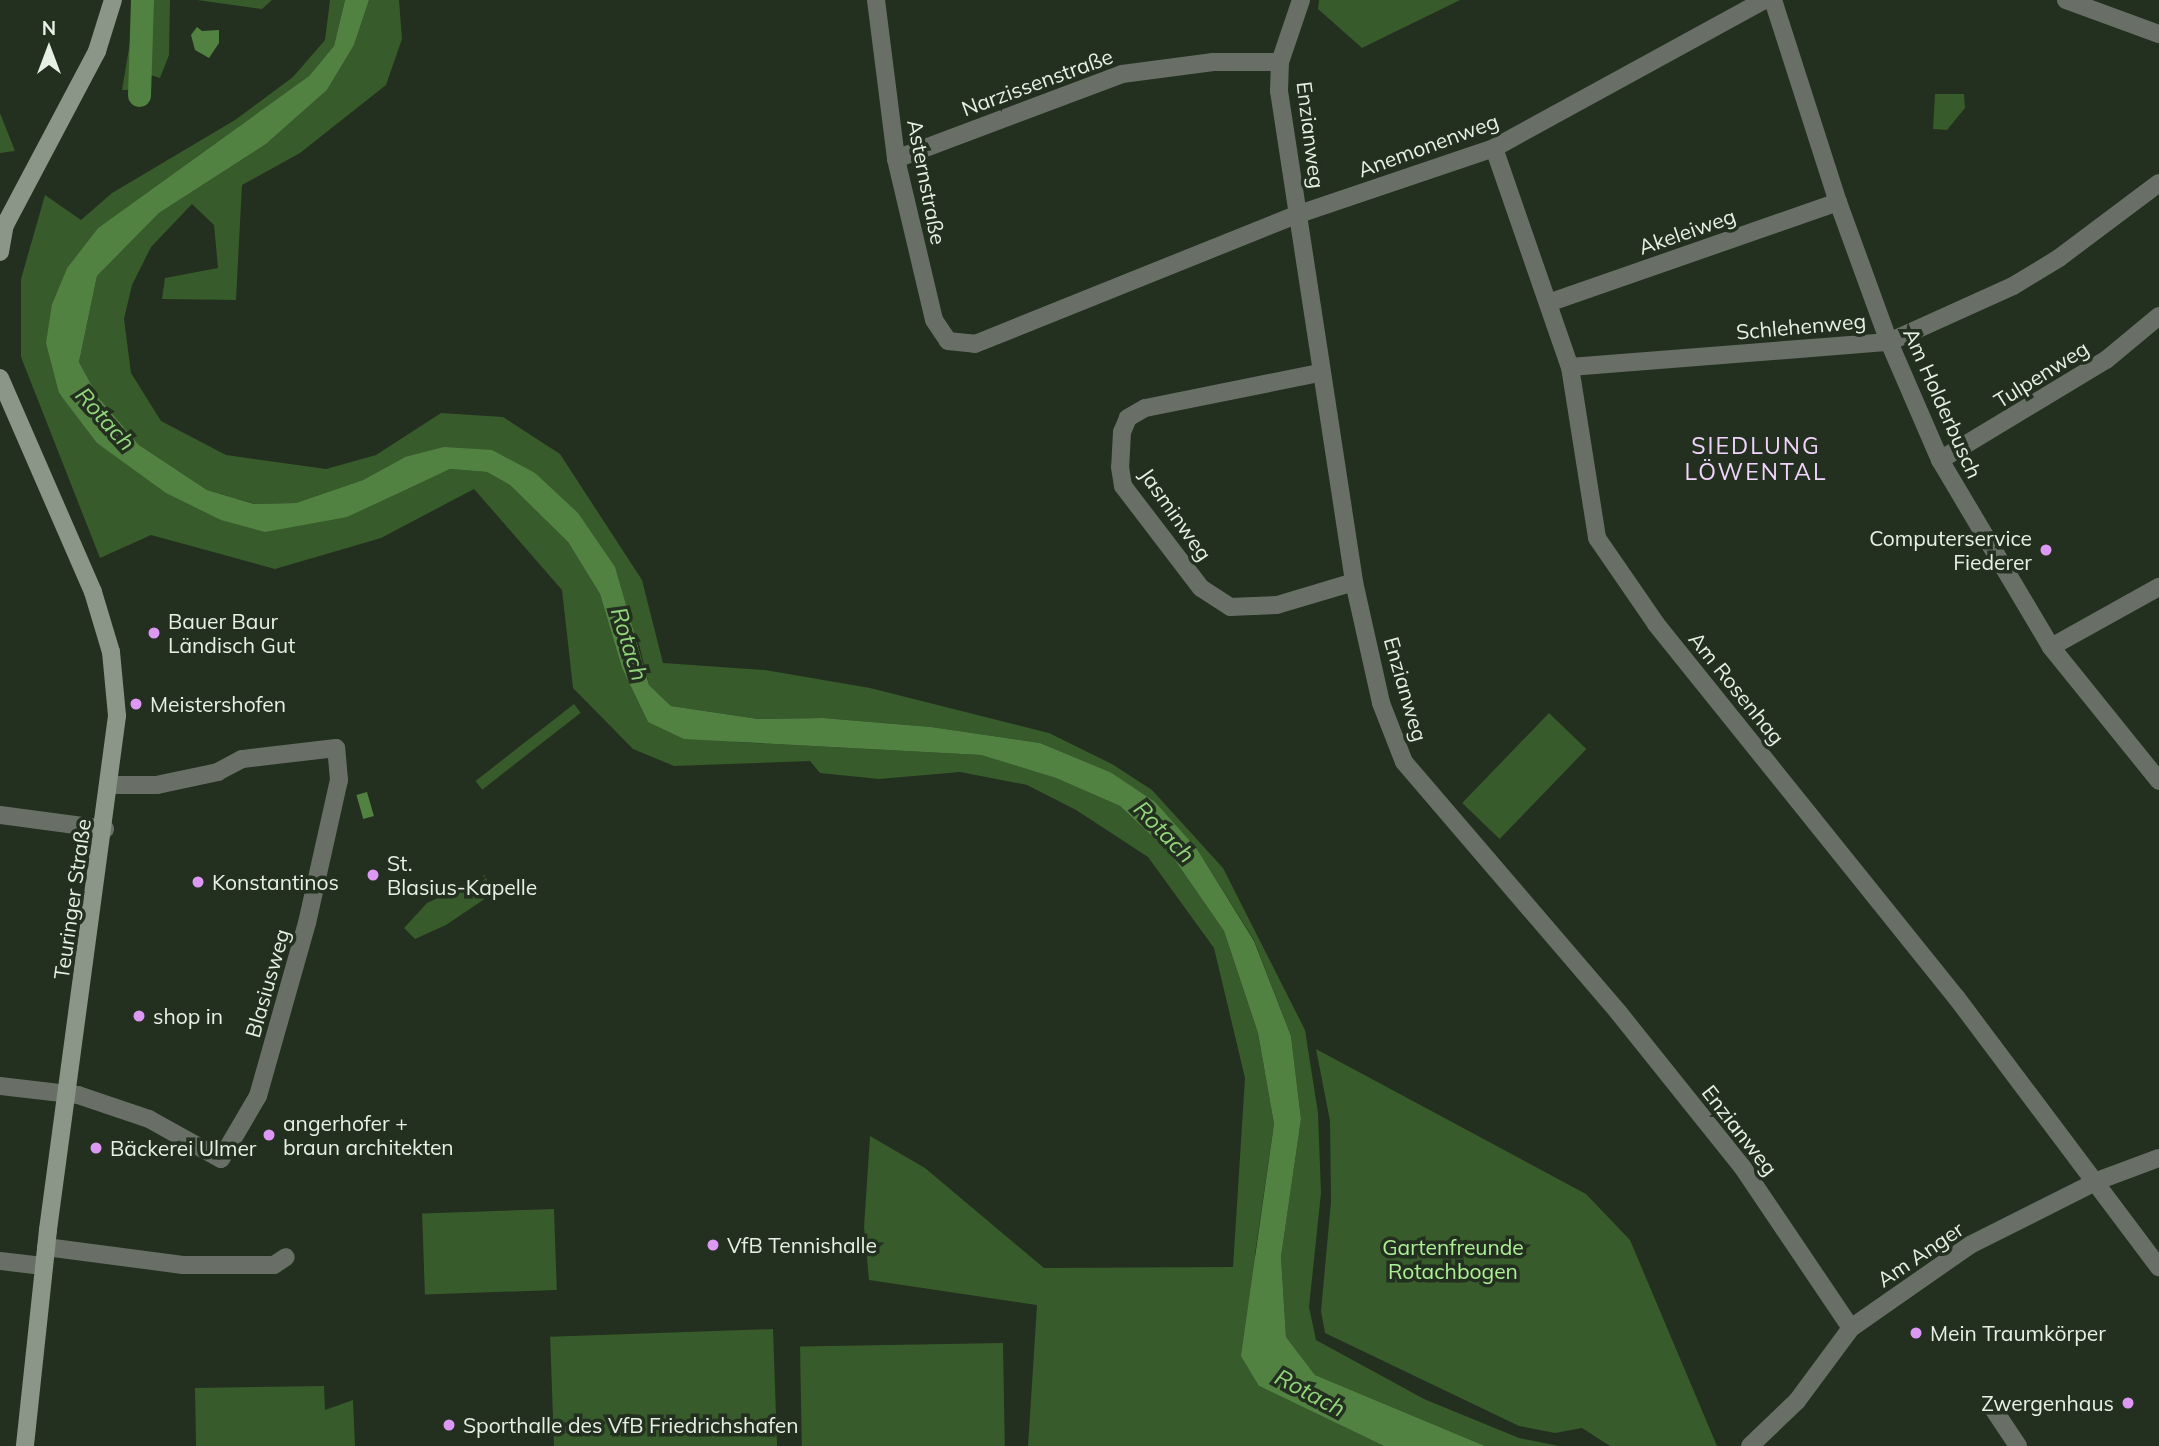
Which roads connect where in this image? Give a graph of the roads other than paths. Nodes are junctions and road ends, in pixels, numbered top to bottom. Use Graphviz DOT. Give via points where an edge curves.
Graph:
graph roads {
  1 [pos="113,0"];
  2 [pos="876,0"];
  3 [pos="1301,0"];
  4 [pos="1764,0"];
  5 [pos="1773,0"];
  6 [pos="2066,0"];
  7 [pos="2159,34"];
  8 [pos="1280,62"];
  9 [pos="1494,148"];
  10 [pos="896,159"];
  11 [pos="2159,183"];
  12 [pos="1838,202"];
  13 [pos="1299,214"];
  14 [pos="0,252"];
  15 [pos="1551,302"];
  16 [pos="2159,317"];
  17 [pos="1889,342"];
  18 [pos="975,344"];
  19 [pos="1570,367"];
  20 [pos="1320,373"];
  21 [pos="0,378"];
  22 [pos="1940,460"];
  23 [pos="1354,582"];
  24 [pos="2159,587"];
  25 [pos="2051,647"];
  26 [pos="2159,781"];
  27 [pos="110,785"];
  28 [pos="0,815"];
  29 [pos="105,829"];
  30 [pos="0,1086"];
  31 [pos="67,1093"];
  32 [pos="2159,1158"];
  33 [pos="2097,1181"];
  34 [pos="46,1247"];
  35 [pos="286,1257"];
  36 [pos="0,1261"];
  37 [pos="43,1266"];
  38 [pos="2159,1267"];
  39 [pos="1852,1328"];
  40 [pos="1992,1407"];
  41 [pos="25,1446"];
  42 [pos="1751,1446"];
  43 [pos="2018,1446"];
  1 -- 14 [label="street" via="97,51 5,225"];
  2 -- 10 [label="street, Asternstraße"];
  3 -- 8 [label="street, Enzianweg"];
  4 -- 9 [label="street, Anemonenweg"];
  5 -- 12 [label="street, Am Holderbusch"];
  6 -- 7 [label="street"];
  8 -- 10 [label="street, Narzissenstraße" via="1213,62 1122,74"];
  8 -- 13 [label="street, Enzianweg" via="1279,91"];
  9 -- 13 [label="street, Anemonenweg"];
  9 -- 15 [label="street, Am Rosenhag"];
  10 -- 18 [label="street, Asternstraße" via="934,320 948,341"];
  11 -- 17 [label="street, Schlehenweg" via="2014,286"];
  12 -- 15 [label="street, Akeleiweg"];
  12 -- 17 [label="street, Am Holderbusch"];
  13 -- 18 [label="street, Anemonenweg"];
  13 -- 20 [label="street, Enzianweg"];
  15 -- 19 [label="street, Am Rosenhag"];
  16 -- 22 [label="street, Tulpenweg" via="2071,383"];
  17 -- 19 [label="street, Schlehenweg"];
  17 -- 22 [label="street, Am Holderbusch"];
  19 -- 33 [label="street, Am Rosenhag" via="1597,538 1656,624 1956,997"];
  20 -- 23 [label="street, Enzianweg"];
  20 -- 23 [label="street, Jasminweg" via="1145,408 1128,418 1119,467 1123,486 1201,589 1230,607 1277,605"];
  21 -- 27 [label="street, Teuringer Straße" via="86,574 111,652 117,716"];
  22 -- 25 [label="street, Am Holderbusch"];
  23 -- 39 [label="street, Enzianweg" via="1381,703 1404,762 1619,1013 1743,1168"];
  24 -- 25 [label="street"];
  25 -- 26 [label="street, Am Holderbusch"];
  27 -- 29 [label="street, Teuringer Straße"];
  27 -- 31 [label="street, Blasiusweg" via="157,785 218,772 242,759 336,748 339,780 307,923 258,1096 221,1159 149,1119"];
  28 -- 29 [label="street"];
  29 -- 31 [label="street, Teuringer Straße"];
  30 -- 31 [label="street"];
  31 -- 34 [label="street, Teuringer Straße"];
  32 -- 33 [label="street, Am Anger"];
  33 -- 38 [label="street, Am Rosenhag"];
  33 -- 39 [label="street, Am Anger" via="1970,1245"];
  34 -- 35 [label="street" via="183,1265 274,1265"];
  34 -- 37 [label="street, Teuringer Straße"];
  36 -- 37 [label="street"];
  37 -- 41 [label="street, Teuringer Straße"];
  39 -- 42 [label="street, Am Anger" via="1797,1401"];
  40 -- 43 [label="street"];
}
